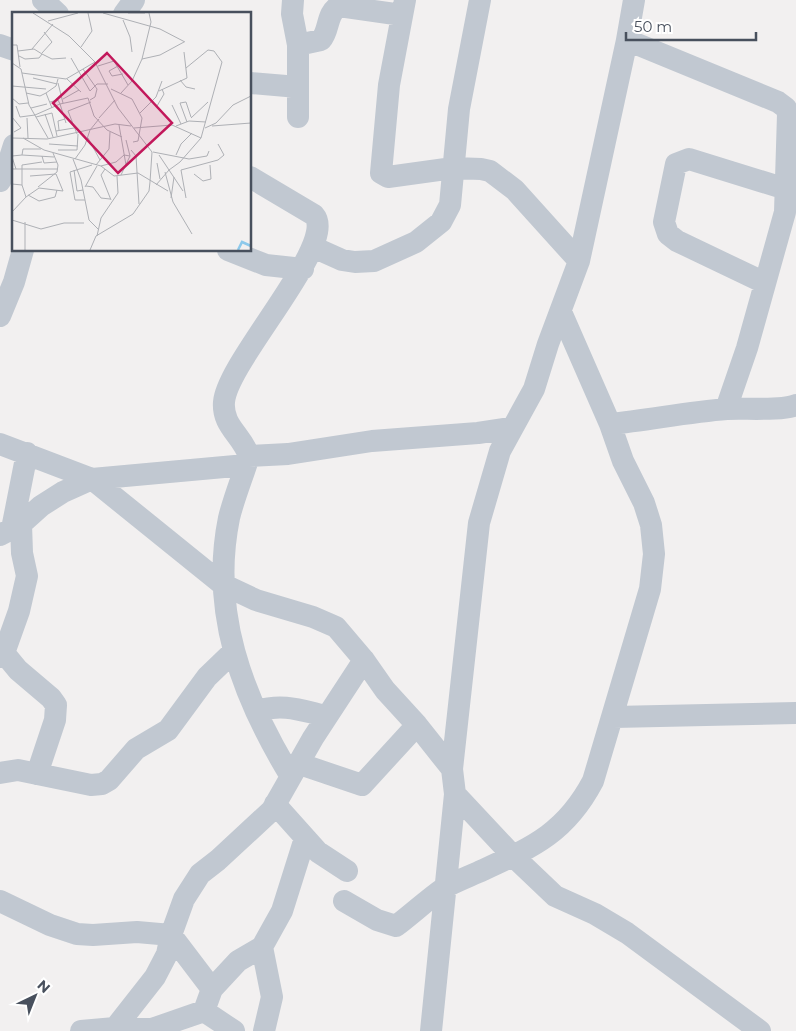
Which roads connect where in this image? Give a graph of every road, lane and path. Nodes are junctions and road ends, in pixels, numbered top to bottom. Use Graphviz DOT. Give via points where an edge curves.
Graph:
graph roads {
  1 [pos="43,0"];
  2 [pos="134,0"];
  3 [pos="293,0"];
  4 [pos="480,0"];
  5 [pos="634,0"];
  6 [pos="404,7"];
  7 [pos="56,12"];
  8 [pos="125,12"];
  9 [pos="628,40"];
  10 [pos="0,45"];
  11 [pos="298,45"];
  12 [pos="12,49"];
  13 [pos="251,83"];
  14 [pos="298,87"];
  15 [pos="298,117"];
  16 [pos="12,151"];
  17 [pos="453,168"];
  18 [pos="251,178"];
  19 [pos="0,181"];
  20 [pos="786,189"];
  21 [pos="313,247"];
  22 [pos="23,251"];
  23 [pos="231,251"];
  24 [pos="580,262"];
  25 [pos="303,269"];
  26 [pos="765,283"];
  27 [pos="561,312"];
  28 [pos="0,316"];
  29 [pos="796,405"];
  30 [pos="726,409"];
  31 [pos="610,424"];
  32 [pos="511,428"];
  33 [pos="9,444"];
  34 [pos="248,460"];
  35 [pos="92,479"];
  36 [pos="11,529"];
  37 [pos="222,584"];
  38 [pos="234,651"];
  39 [pos="2,655"];
  40 [pos="364,660"];
  41 [pos="256,711"];
  42 [pos="796,713"];
  43 [pos="326,716"];
  44 [pos="614,717"];
  45 [pos="417,725"];
  46 [pos="294,769"];
  47 [pos="452,769"];
  48 [pos="0,773"];
  49 [pos="37,774"];
  50 [pos="455,794"];
  51 [pos="275,804"];
  52 [pos="305,838"];
  53 [pos="513,856"];
  54 [pos="347,871"];
  55 [pos="445,888"];
  56 [pos="0,901"];
  57 [pos="344,901"];
  58 [pos="171,935"];
  59 [pos="262,947"];
  60 [pos="212,989"];
  61 [pos="204,1011"];
  62 [pos="115,1028"];
  63 [pos="81,1031"];
  64 [pos="234,1031"];
  65 [pos="264,1031"];
  66 [pos="431,1031"];
  67 [pos="760,1031"];
  1 -- 7 [label="street"];
  2 -- 8 [label="street"];
  3 -- 11 [label="street" via="292,14"];
  4 -- 17 [label="street" via="459,109"];
  5 -- 9 [label="street"];
  6 -- 11 [label="street" via="337,7 331,13 326,34 321,40"];
  6 -- 17 [label="street" via="389,85 381,173 388,177"];
  9 -- 20 [label="street" via="782,104 788,114"];
  9 -- 24 [label="street"];
  10 -- 12 [label="street"];
  11 -- 14 [label="street"];
  13 -- 14 [label="street"];
  14 -- 15 [label="street"];
  16 -- 19 [label="street"];
  17 -- 21 [label="street" via="447,213 433,230 416,242 365,263 342,260"];
  17 -- 24 [label="street" via="481,168 498,175"];
  18 -- 21 [label="street" via="316,216 318,229"];
  20 -- 26 [label="street" via="785,212"];
  20 -- 26 [label="street" via="689,160 676,164 664,222 668,234"];
  21 -- 25 [label="street"];
  22 -- 28 [label="street"];
  23 -- 25 [label="street" via="266,265"];
  24 -- 27 [label="street"];
  25 -- 34 [label="street" via="255,337 225,394 226,420 243,441"];
  26 -- 30 [label="street"];
  27 -- 31 [label="street"];
  27 -- 32 [label="street" via="534,390"];
  29 -- 30 [label="street" via="790,408"];
  30 -- 31 [label="street"];
  31 -- 44 [label="street" via="623,461 644,503 651,525 654,554 650,589"];
  32 -- 34 [label="street" via="372,441"];
  32 -- 47 [label="street" via="500,451 479,524"];
  33 -- 35 [label="street"];
  33 -- 36 [label="street"];
  34 -- 35 [label="street"];
  34 -- 37 [label="street" via="230,517"];
  35 -- 36 [label="street" via="62,492"];
  35 -- 37 [label="street"];
  36 -- 39 [label="street" via="22,553 27,576 19,611"];
  37 -- 38 [label="street"];
  37 -- 40 [label="street" via="256,600 329,622"];
  38 -- 41 [label="street"];
  38 -- 49 [label="street" via="207,677 168,730 140,746 109,780 91,785"];
  39 -- 49 [label="street" via="56,705 55,720"];
  40 -- 43 [label="street"];
  40 -- 45 [label="street" via="385,690"];
  41 -- 43 [label="street" via="283,706"];
  41 -- 46 [label="street" via="265,734"];
  42 -- 44 [label="street"];
  43 -- 46 [label="street"];
  44 -- 53 [label="street" via="594,780 580,805 565,823"];
  45 -- 46 [label="street" via="362,784"];
  45 -- 47 [label="street"];
  46 -- 51 [label="street"];
  47 -- 50 [label="street"];
  48 -- 49 [label="street" via="18,770"];
  50 -- 53 [label="street"];
  50 -- 55 [label="street"];
  51 -- 52 [label="street"];
  51 -- 58 [label="street" via="200,874 184,899"];
  52 -- 54 [label="street" via="318,852"];
  52 -- 59 [label="street" via="282,911"];
  53 -- 55 [label="street"];
  53 -- 67 [label="street" via="555,896 627,933"];
  55 -- 57 [label="street" via="396,926 377,920"];
  55 -- 66 [label="street"];
  56 -- 58 [label="street" via="77,934 136,932"];
  58 -- 60 [label="street"];
  58 -- 62 [label="street" via="167,954 155,977"];
  59 -- 60 [label="street" via="238,961"];
  59 -- 65 [label="street" via="272,998"];
  60 -- 61 [label="street"];
  61 -- 62 [label="street" via="152,1029"];
  61 -- 64 [label="street"];
  62 -- 63 [label="street"];
}
